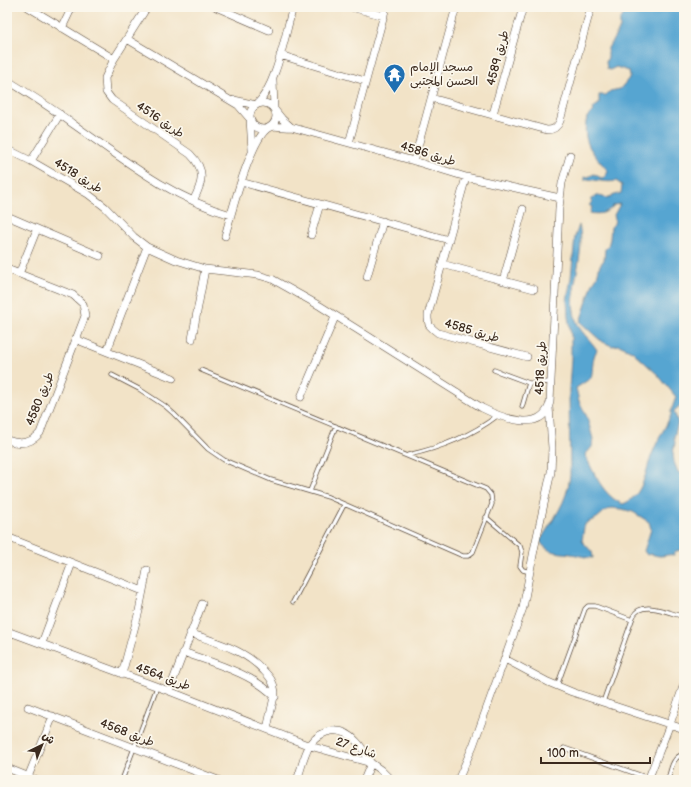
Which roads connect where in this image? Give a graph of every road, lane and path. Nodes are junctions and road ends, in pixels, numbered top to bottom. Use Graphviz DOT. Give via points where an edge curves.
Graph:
graph roads {
  1 [pos="28,7"];
  2 [pos="72,7"];
  3 [pos="147,7"];
  4 [pos="216,7"];
  5 [pos="293,7"];
  6 [pos="351,7"];
  7 [pos="386,7"];
  8 [pos="456,7"];
  9 [pos="523,7"];
  10 [pos="591,7"];
  11 [pos="384,16"];
  12 [pos="62,28"];
  13 [pos="269,30"];
  14 [pos="128,39"];
  15 [pos="280,55"];
  16 [pos="114,59"];
  17 [pos="273,78"];
  18 [pos="7,80"];
  19 [pos="365,81"];
  20 [pos="431,98"];
  21 [pos="230,99"];
  22 [pos="256,105"];
  23 [pos="274,109"];
  24 [pos="60,114"];
  25 [pos="493,114"];
  26 [pos="250,119"];
  27 [pos="270,127"];
  28 [pos="291,127"];
  29 [pos="349,143"];
  30 [pos="7,149"];
  31 [pos="252,150"];
  32 [pos="570,155"];
  33 [pos="31,161"];
  34 [pos="414,161"];
  35 [pos="466,177"];
  36 [pos="242,182"];
  37 [pos="560,198"];
  38 [pos="193,201"];
  39 [pos="320,204"];
  40 [pos="523,209"];
  41 [pos="231,215"];
  42 [pos="7,216"];
  43 [pos="383,221"];
  44 [pos="37,230"];
  45 [pos="311,235"];
  46 [pos="225,236"];
  47 [pos="449,240"];
  48 [pos="148,247"];
  49 [pos="100,256"];
  50 [pos="442,264"];
  51 [pos="7,269"];
  52 [pos="205,269"];
  53 [pos="19,274"];
  54 [pos="367,277"];
  55 [pos="503,281"];
  56 [pos="534,289"];
  57 [pos="335,317"];
  58 [pos="75,339"];
  59 [pos="192,339"];
  60 [pos="106,351"];
  61 [pos="526,357"];
  62 [pos="200,370"];
  63 [pos="494,370"];
  64 [pos="112,374"];
  65 [pos="173,378"];
  66 [pos="529,382"];
  67 [pos="552,382"];
  68 [pos="301,397"];
  69 [pos="522,407"];
  70 [pos="549,407"];
  71 [pos="497,416"];
  72 [pos="336,426"];
  73 [pos="7,440"];
  74 [pos="406,455"];
  75 [pos="310,491"];
  76 [pos="344,505"];
  77 [pos="486,517"];
  78 [pos="7,537"];
  79 [pos="72,563"];
  80 [pos="147,570"];
  81 [pos="530,572"];
  82 [pos="143,591"];
  83 [pos="293,602"];
  84 [pos="202,604"];
  85 [pos="684,617"];
  86 [pos="632,620"];
  87 [pos="9,632"];
  88 [pos="190,633"];
  89 [pos="7,641"];
  90 [pos="42,643"];
  91 [pos="183,652"];
  92 [pos="505,659"];
  93 [pos="122,674"];
  94 [pos="684,684"];
  95 [pos="557,686"];
  96 [pos="157,687"];
  97 [pos="169,691"];
  98 [pos="274,697"];
  99 [pos="603,702"];
  100 [pos="28,707"];
  101 [pos="52,716"];
  102 [pos="670,724"];
  103 [pos="267,729"];
  104 [pos="684,729"];
  105 [pos="310,746"];
  106 [pos="134,748"];
  107 [pos="564,748"];
  108 [pos="684,754"];
  109 [pos="371,763"];
  110 [pos="7,768"];
  111 [pos="18,777"];
  112 [pos="28,777"];
  113 [pos="300,779"];
  114 [pos="648,779"];
  115 [pos="37,780"];
  116 [pos="122,780"];
  117 [pos="218,780"];
  118 [pos="364,780"];
  119 [pos="390,780"];
  120 [pos="458,780"];
  121 [pos="668,780"];
  1 -- 12 [label="street"];
  2 -- 12 [label="street"];
  3 -- 14 [label="street"];
  4 -- 13 [label="street"];
  5 -- 15 [label="street"];
  6 -- 11 [label="street"];
  7 -- 11 [label="street"];
  8 -- 20 [label="street"];
  9 -- 25 [label="street, طريق 4589"];
  10 -- 25 [label="street" via="558,125 546,130"];
  11 -- 19 [label="street"];
  12 -- 16 [label="street"];
  14 -- 16 [label="street"];
  14 -- 21 [label="street"];
  15 -- 17 [label="street"];
  15 -- 19 [label="street"];
  16 -- 38 [label="street, طريق 4516" via="105,78 106,92 112,100 190,154 200,165 200,188"];
  17 -- 22 [label="street" via="265,95"];
  17 -- 23 [label="street"];
  18 -- 24 [label="street"];
  19 -- 29 [label="street"];
  20 -- 25 [label="street"];
  20 -- 34 [label="street"];
  21 -- 22 [label="street"];
  21 -- 26 [label="street" via="238,104"];
  22 -- 23 [label="street" via="264,103"];
  22 -- 26 [label="street" via="251,111"];
  23 -- 27 [label="street" via="276,117"];
  23 -- 28 [label="street"];
  24 -- 33 [label="street"];
  24 -- 38 [label="street" via="141,172"];
  26 -- 27 [label="street" via="258,128"];
  26 -- 31 [label="street"];
  27 -- 28 [label="street, طريق 4586"];
  27 -- 31 [label="street" via="261,133"];
  28 -- 29 [label="street, طريق 4586"];
  29 -- 34 [label="street, طريق 4586"];
  30 -- 33 [label="street, طريق 4518"];
  31 -- 36 [label="street"];
  32 -- 37 [label="street, طريق 4518"];
  33 -- 48 [label="street, طريق 4518" via="97,200 134,237"];
  34 -- 35 [label="street, طريق 4586"];
  35 -- 37 [label="street, طريق 4586"];
  35 -- 47 [label="street, طريق 4585"];
  36 -- 39 [label="street"];
  36 -- 41 [label="street"];
  37 -- 67 [label="street, طريق 4518"];
  38 -- 41 [label="street"];
  39 -- 43 [label="street"];
  39 -- 45 [label="street"];
  40 -- 55 [label="street"];
  41 -- 46 [label="street"];
  42 -- 44 [label="street"];
  43 -- 47 [label="street"];
  43 -- 54 [label="street"];
  44 -- 49 [label="street"];
  44 -- 53 [label="street"];
  47 -- 50 [label="street, طريق 4585"];
  48 -- 52 [label="street, طريق 4518" via="176,260"];
  48 -- 60 [label="street"];
  50 -- 55 [label="street"];
  50 -- 61 [label="street, طريق 4585" via="428,315 429,325 433,330"];
  51 -- 53 [label="street, طريق 4580"];
  52 -- 57 [label="street, طريق 4518" via="272,279"];
  52 -- 59 [label="street"];
  53 -- 58 [label="street, طريق 4580" via="79,299 83,304 84,316"];
  55 -- 56 [label="street"];
  57 -- 68 [label="street"];
  57 -- 71 [label="street, طريق 4518"];
  58 -- 60 [label="street"];
  58 -- 73 [label="street, طريق 4580" via="40,433 31,441 24,443"];
  60 -- 65 [label="street"];
  62 -- 72 [label="lane"];
  63 -- 66 [label="lane"];
  64 -- 75 [label="lane" via="165,406 203,445 224,460 271,480"];
  66 -- 67 [label="lane"];
  66 -- 69 [label="lane"];
  67 -- 70 [label="street, طريق 4518"];
  70 -- 71 [label="street, طريق 4518" via="541,418 528,421 515,421"];
  70 -- 81 [label="street" via="551,472"];
  71 -- 74 [label="lane" via="459,439 433,449"];
  72 -- 74 [label="lane"];
  72 -- 75 [label="lane"];
  74 -- 77 [label="lane" via="486,489 492,500"];
  75 -- 76 [label="lane"];
  76 -- 77 [label="lane" via="465,556 473,552"];
  76 -- 83 [label="lane"];
  77 -- 81 [label="lane" via="520,546 520,566"];
  78 -- 79 [label="street"];
  79 -- 82 [label="street"];
  79 -- 90 [label="street"];
  80 -- 82 [label="street"];
  81 -- 92 [label="street" via="523,608"];
  82 -- 93 [label="street"];
  84 -- 88 [label="street"];
  85 -- 86 [label="lane" via="646,607 636,611"];
  86 -- 95 [label="lane" via="595,606 586,609"];
  86 -- 99 [label="lane"];
  87 -- 89 [label="street"];
  87 -- 90 [label="street, طريق 4564"];
  88 -- 91 [label="street"];
  88 -- 98 [label="street" via="251,658 273,682"];
  90 -- 93 [label="street, طريق 4564"];
  91 -- 97 [label="street"];
  91 -- 98 [label="street" via="251,678 268,689"];
  92 -- 95 [label="street"];
  92 -- 120 [label="street"];
  93 -- 96 [label="street, طريق 4564"];
  94 -- 102 [label="street"];
  95 -- 99 [label="street"];
  96 -- 97 [label="street, طريق 4564"];
  96 -- 106 [label="lane"];
  97 -- 103 [label="street, طريق 4564"];
  98 -- 103 [label="street"];
  99 -- 102 [label="street"];
  100 -- 101 [label="street, طريق 4568"];
  101 -- 106 [label="street, طريق 4568"];
  101 -- 112 [label="street"];
  102 -- 104 [label="street"];
  102 -- 114 [label="street"];
  103 -- 105 [label="street, طريق 4564"];
  105 -- 109 [label="street, شارع 27"];
  105 -- 109 [label="street" via="325,732 339,730 357,741"];
  105 -- 113 [label="street"];
  106 -- 116 [label="lane"];
  106 -- 117 [label="street, طريق 4568"];
  107 -- 114 [label="lane"];
  108 -- 121 [label="lane" via="675,759"];
  109 -- 118 [label="street"];
  109 -- 119 [label="street, شارع 27"];
  110 -- 111 [label="street"];
  111 -- 112 [label="street"];
  112 -- 115 [label="street"];
}
